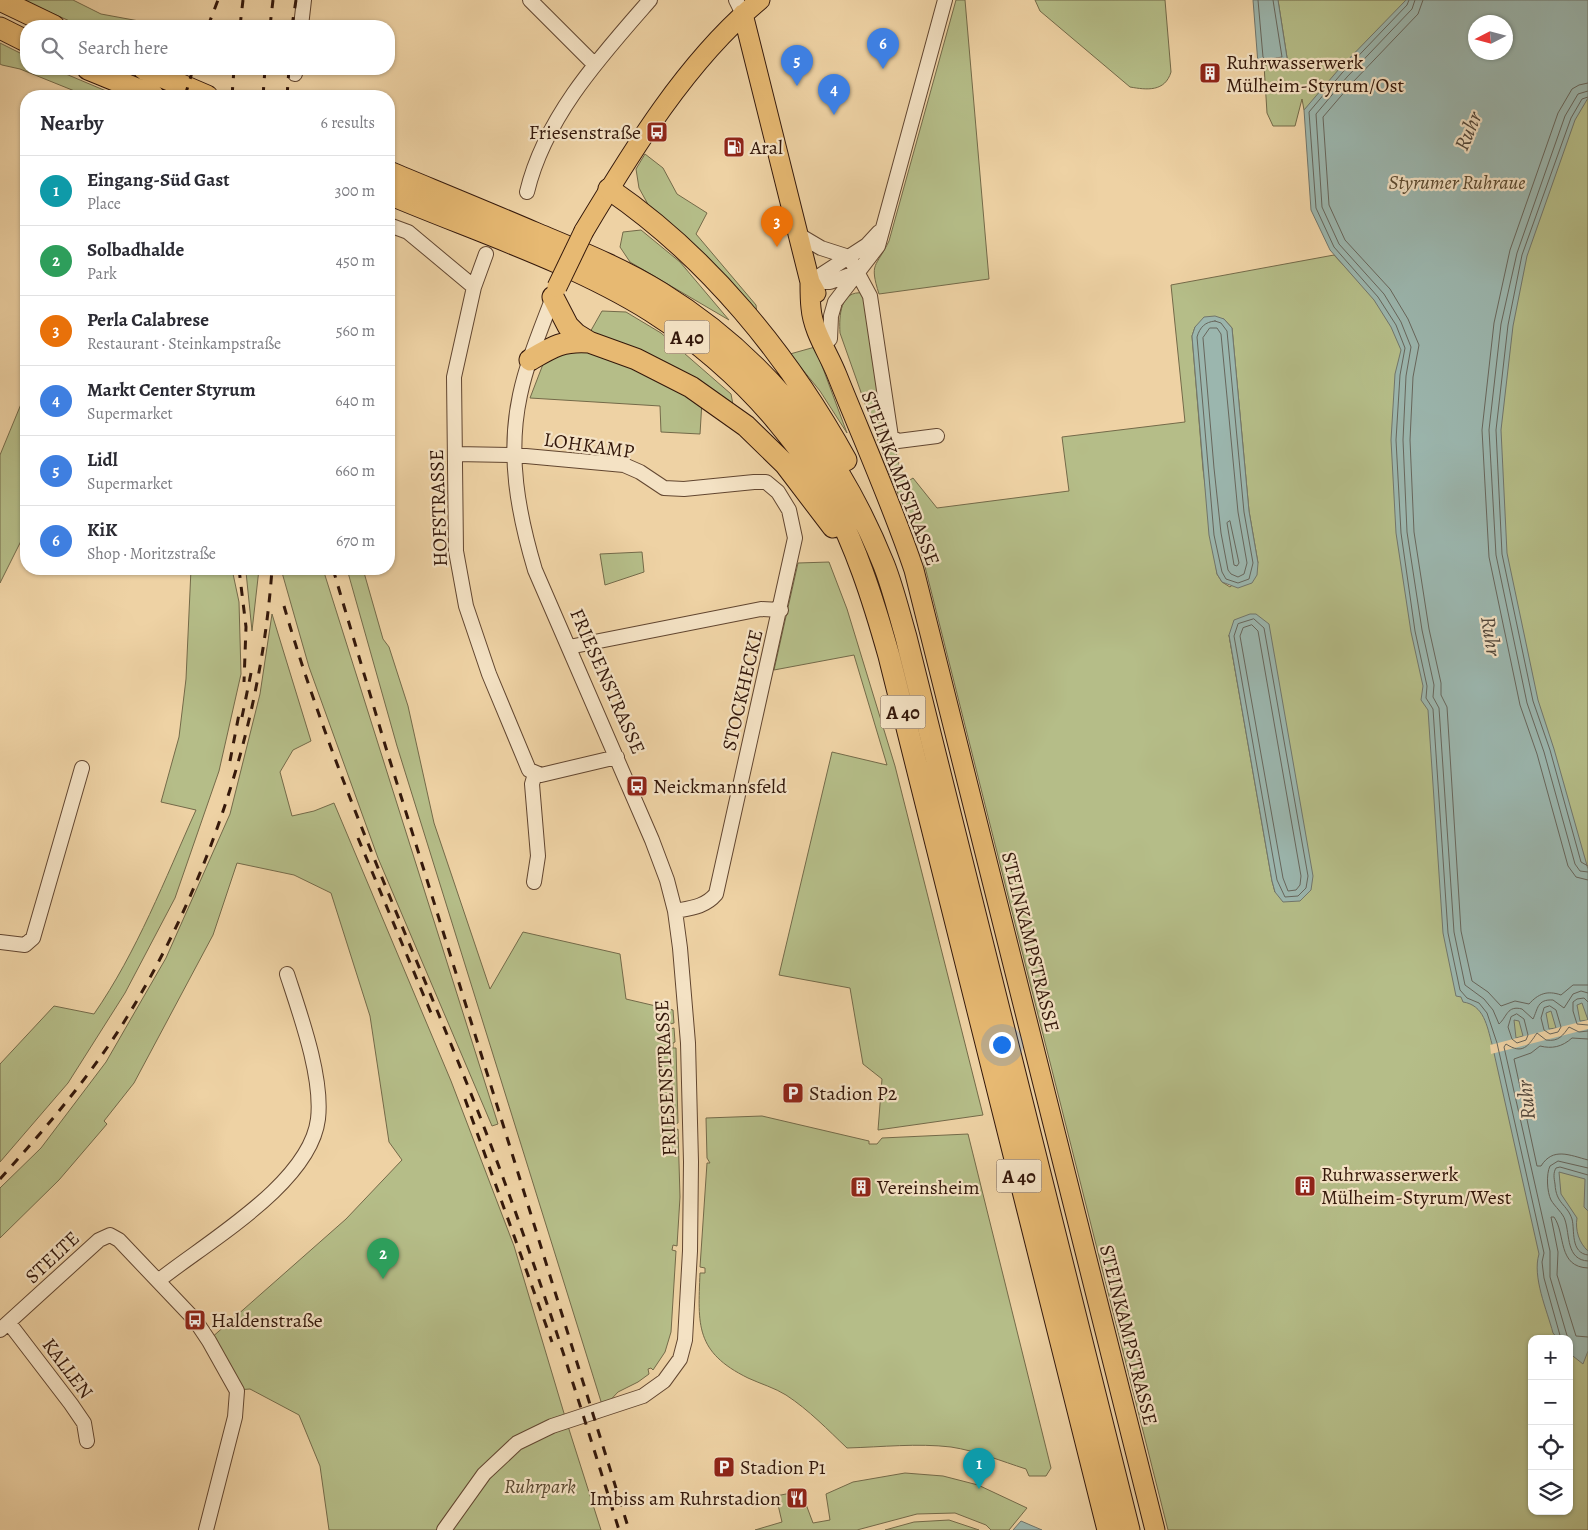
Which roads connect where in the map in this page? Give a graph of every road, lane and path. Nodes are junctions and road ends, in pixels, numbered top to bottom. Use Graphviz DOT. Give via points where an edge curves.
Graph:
graph roads {
  1 [pos="0,0"];
  2 [pos="304,0"];
  3 [pos="530,0"];
  4 [pos="650,0"];
  5 [pos="760,0"];
  6 [pos="945,0"];
  7 [pos="739,7"];
  8 [pos="42,20"];
  9 [pos="302,20"];
  10 [pos="0,28"];
  11 [pos="20,38"];
  12 [pos="594,64"];
  13 [pos="103,75"];
  14 [pos="158,75"];
  15 [pos="139,90"];
  16 [pos="193,90"];
  17 [pos="395,175"];
  18 [pos="609,188"];
  19 [pos="527,192"];
  20 [pos="395,197"];
  21 [pos="395,227"];
  22 [pos="883,227"];
  23 [pos="799,235"];
  24 [pos="486,254"];
  25 [pos="849,257"];
  26 [pos="858,271"];
  27 [pos="810,282"];
  28 [pos="474,287"];
  29 [pos="555,292"];
  30 [pos="830,339"];
  31 [pos="589,342"];
  32 [pos="530,360"];
  33 [pos="837,374"];
  34 [pos="937,436"];
  35 [pos="455,454"];
  36 [pos="515,455"];
  37 [pos="796,538"];
  38 [pos="885,567"];
  39 [pos="874,603"];
  40 [pos="781,610"];
  41 [pos="569,647"];
  42 [pos="617,757"];
  43 [pos="82,768"];
  44 [pos="535,774"];
  45 [pos="534,882"];
  46 [pos="675,911"];
  47 [pos="0,942"];
  48 [pos="287,974"];
  49 [pos="158,1281"];
  50 [pos="5,1327"];
  51 [pos="87,1440"];
  52 [pos="206,1530"];
  53 [pos="444,1530"];
  54 [pos="1108,1530"];
  55 [pos="1129,1530"];
  56 [pos="1155,1530"];
  1 -- 8 [label="highway"];
  2 -- 9 [label="street"];
  3 -- 12 [label="street"];
  4 -- 12 [label="street"];
  5 -- 7 [label="main road, FRIESENSTRASSE"];
  6 -- 22 [label="street"];
  7 -- 18 [label="main road, FRIESENSTRASSE" via="652,122"];
  7 -- 23 [label="main road, STEINKAMPSTRASSE"];
  10 -- 11 [label="highway"];
  12 -- 19 [label="street" via="564,110 533,168"];
  13 -- 15 [label="highway"];
  14 -- 16 [label="highway"];
  17 -- 38 [label="highway, A 40" via="597,259 660,292 716,332 764,374 811,429 844,479"];
  18 -- 29 [label="main road, FRIESENSTRASSE, bridge"];
  18 -- 38 [label="highway" via="680,247 729,296 788,365 858,481 876,524"];
  20 -- 39 [label="highway, A 40" via="592,280 650,311 704,348 749,389 804,456 826,489 851,540"];
  21 -- 28 [label="street" via="408,232"];
  22 -- 25 [label="street" via="867,245"];
  22 -- 26 [label="street" via="878,246"];
  23 -- 25 [label="street" via="822,248"];
  23 -- 27 [label="main road, STEINKAMPSTRASSE"];
  24 -- 28 [label="street, HOFSTRASSE"];
  25 -- 26 [label="street, STEINKAMPSTRASSE"];
  25 -- 27 [label="street"];
  26 -- 27 [label="street" via="830,282"];
  26 -- 30 [label="street" via="835,302"];
  26 -- 34 [label="street, STEINKAMPSTRASSE" via="870,296 891,437 898,442"];
  27 -- 30 [label="main road, STEINKAMPSTRASSE" via="821,304"];
  27 -- 33 [label="main road, STEINKAMPSTRASSE" via="811,310 820,340"];
  28 -- 35 [label="street, HOFSTRASSE" via="454,377"];
  29 -- 31 [label="highway" via="568,326"];
  29 -- 32 [label="street, FRIESENSTRASSE"];
  30 -- 33 [label="main road, STEINKAMPSTRASSE"];
  31 -- 32 [label="highway" via="571,341 557,345"];
  31 -- 39 [label="highway" via="636,360 691,387 746,426 785,464 831,523"];
  32 -- 36 [label="street, FRIESENSTRASSE" via="516,419"];
  33 -- 56 [label="main road, STEINKAMPSTRASSE" via="897,518 914,570"];
  35 -- 36 [label="street, LOHKAMP"];
  35 -- 44 [label="street, HOFSTRASSE" via="456,552 466,606 489,674 529,770"];
  36 -- 37 [label="street, LOHKAMP" via="624,465 664,488 766,482 778,492 789,510"];
  36 -- 41 [label="street, FRIESENSTRASSE" via="516,492 525,536 535,570"];
  37 -- 40 [label="street, STOCKHECKE"];
  38 -- 55 [label="highway, A 40" via="908,646"];
  39 -- 54 [label="highway, A 40"];
  40 -- 41 [label="street" via="761,609"];
  40 -- 46 [label="street, STOCKHECKE" via="716,894 702,905"];
  41 -- 42 [label="street, FRIESENSTRASSE"];
  42 -- 44 [label="street"];
  42 -- 46 [label="street, FRIESENSTRASSE" via="652,840"];
  43 -- 47 [label="street" via="33,938 25,945"];
  44 -- 45 [label="street" via="532,784 538,856"];
  46 -- 53 [label="street, FRIESENSTRASSE" via="688,1043 691,1125 689,1281 685,1340 680,1359 664,1382 654,1390 522,1440 491,1466"];
  48 -- 49 [label="street" via="307,1040 316,1085 318,1118 312,1139 293,1168 260,1204"];
  49 -- 50 [label="street, STELTE" via="110,1234 99,1240"];
  49 -- 52 [label="street" via="204,1334 237,1391 235,1417"];
  50 -- 51 [label="street, KALLEN" via="71,1404 84,1423"];
}
